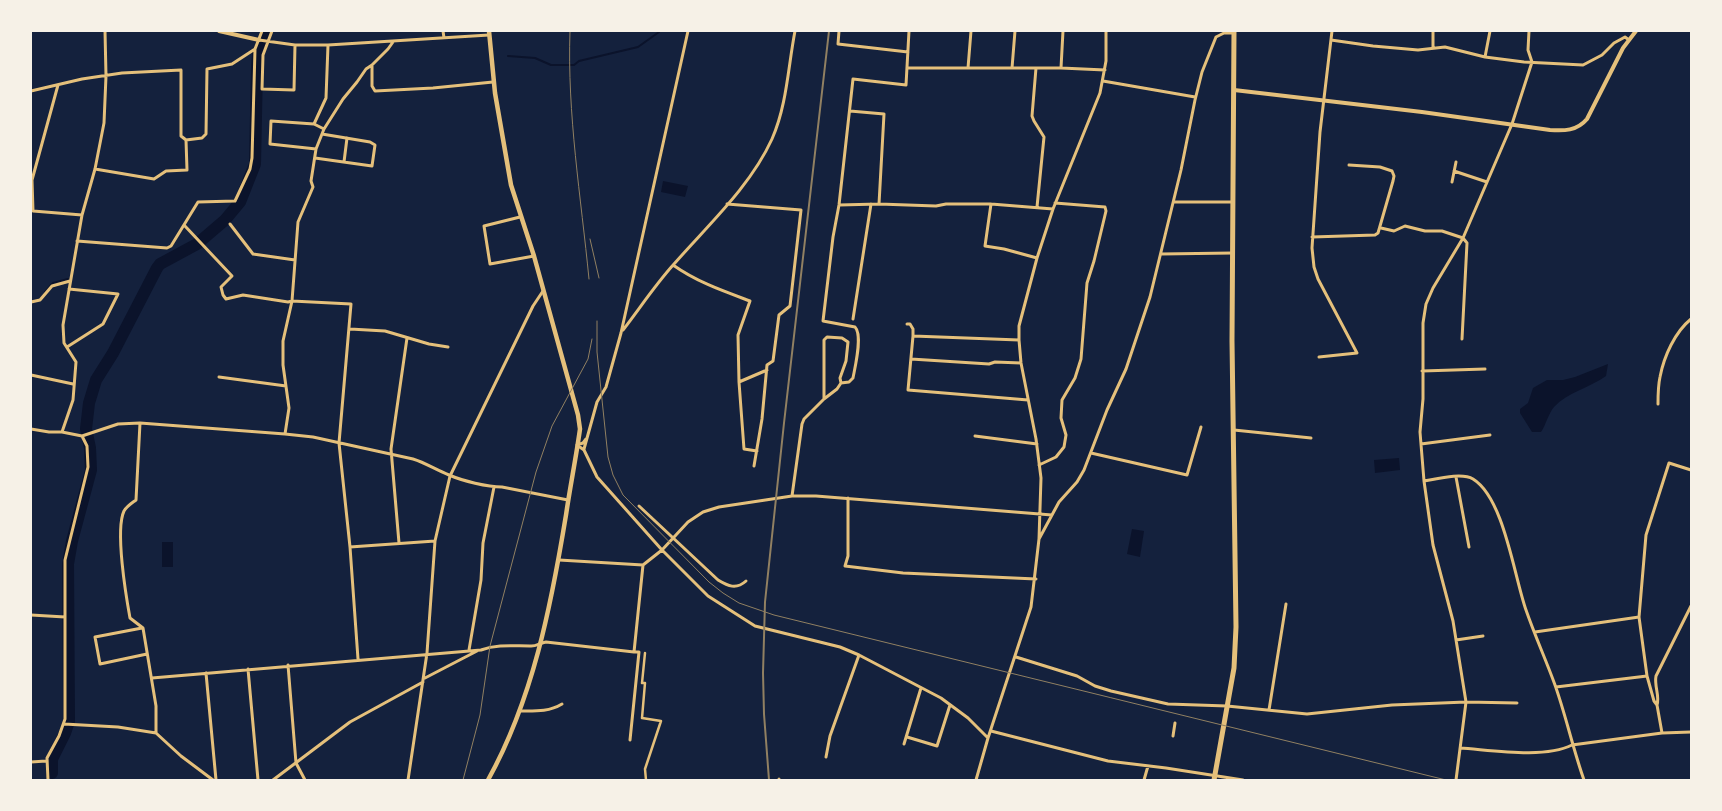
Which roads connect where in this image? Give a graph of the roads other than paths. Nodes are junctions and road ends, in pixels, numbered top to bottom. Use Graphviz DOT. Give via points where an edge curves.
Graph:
graph roads {
  1 [pos="105,31"];
  2 [pos="219,31"];
  3 [pos="262,31"];
  4 [pos="272,31"];
  5 [pos="444,31"];
  6 [pos="688,31"];
  7 [pos="795,31"];
  8 [pos="839,31"];
  9 [pos="909,31"];
  10 [pos="971,31"];
  11 [pos="1015,31"];
  12 [pos="1063,31"];
  13 [pos="1106,31"];
  14 [pos="1332,31"];
  15 [pos="1433,31"];
  16 [pos="1490,31"];
  17 [pos="1529,31"];
  18 [pos="1636,31"];
  19 [pos="1234,32"];
  20 [pos="489,33"];
  21 [pos="444,38"];
  22 [pos="258,40"];
  23 [pos="1331,40"];
  24 [pos="1629,40"];
  25 [pos="393,41"];
  26 [pos="267,43"];
  27 [pos="295,45"];
  28 [pos="328,45"];
  29 [pos="1433,47"];
  30 [pos="255,49"];
  31 [pos="908,52"];
  32 [pos="1485,57"];
  33 [pos="1532,62"];
  34 [pos="372,65"];
  35 [pos="907,68"];
  36 [pos="968,68"];
  37 [pos="1012,68"];
  38 [pos="1036,68"];
  39 [pos="1061,68"];
  40 [pos="1104,70"];
  41 [pos="106,76"];
  42 [pos="1103,81"];
  43 [pos="493,82"];
  44 [pos="58,85"];
  45 [pos="1234,90"];
  46 [pos="31,91"];
  47 [pos="1195,97"];
  48 [pos="1323,99"];
  49 [pos="850,111"];
  50 [pos="314,124"];
  51 [pos="1512,124"];
  52 [pos="324,128"];
  53 [pos="322,134"];
  54 [pos="347,138"];
  55 [pos="186,140"];
  56 [pos="316,148"];
  57 [pos="315,158"];
  58 [pos="344,162"];
  59 [pos="1456,162"];
  60 [pos="1349,164"];
  61 [pos="95,169"];
  62 [pos="1454,171"];
  63 [pos="32,180"];
  64 [pos="1452,182"];
  65 [pos="1487,182"];
  66 [pos="1174,202"];
  67 [pos="1233,202"];
  68 [pos="1056,203"];
  69 [pos="727,204"];
  70 [pos="871,204"];
  71 [pos="879,204"];
  72 [pos="990,204"];
  73 [pos="839,205"];
  74 [pos="1037,208"];
  75 [pos="1053,209"];
  76 [pos="82,215"];
  77 [pos="520,217"];
  78 [pos="230,224"];
  79 [pos="184,225"];
  80 [pos="1381,228"];
  81 [pos="1312,237"];
  82 [pos="1463,238"];
  83 [pos="77,241"];
  84 [pos="1161,254"];
  85 [pos="1233,254"];
  86 [pos="534,256"];
  87 [pos="1037,258"];
  88 [pos="295,260"];
  89 [pos="673,265"];
  90 [pos="70,281"];
  91 [pos="69,290"];
  92 [pos="543,292"];
  93 [pos="292,301"];
  94 [pos="31,302"];
  95 [pos="853,319"];
  96 [pos="1691,319"];
  97 [pos="908,324"];
  98 [pos="350,328"];
  99 [pos="621,333"];
  100 [pos="913,336"];
  101 [pos="408,338"];
  102 [pos="1019,340"];
  103 [pos="1462,340"];
  104 [pos="67,347"];
  105 [pos="448,347"];
  106 [pos="1319,357"];
  107 [pos="911,359"];
  108 [pos="1022,363"];
  109 [pos="1486,369"];
  110 [pos="767,370"];
  111 [pos="1422,371"];
  112 [pos="31,375"];
  113 [pos="219,377"];
  114 [pos="739,382"];
  115 [pos="841,383"];
  116 [pos="73,384"];
  117 [pos="286,386"];
  118 [pos="824,399"];
  119 [pos="1028,400"];
  120 [pos="1658,404"];
  121 [pos="140,423"];
  122 [pos="1201,427"];
  123 [pos="31,429"];
  124 [pos="1234,430"];
  125 [pos="62,432"];
  126 [pos="285,434"];
  127 [pos="83,435"];
  128 [pos="1490,435"];
  129 [pos="579,436"];
  130 [pos="976,436"];
  131 [pos="1311,438"];
  132 [pos="586,439"];
  133 [pos="340,443"];
  134 [pos="1036,444"];
  135 [pos="1421,444"];
  136 [pos="577,445"];
  137 [pos="584,450"];
  138 [pos="757,451"];
  139 [pos="1091,453"];
  140 [pos="391,455"];
  141 [pos="754,466"];
  142 [pos="1039,466"];
  143 [pos="1691,470"];
  144 [pos="450,476"];
  145 [pos="1456,477"];
  146 [pos="1424,481"];
  147 [pos="494,487"];
  148 [pos="792,496"];
  149 [pos="848,498"];
  150 [pos="568,500"];
  151 [pos="639,506"];
  152 [pos="1038,514"];
  153 [pos="1052,515"];
  154 [pos="672,537"];
  155 [pos="435,540"];
  156 [pos="1038,540"];
  157 [pos="399,543"];
  158 [pos="350,547"];
  159 [pos="1468,548"];
  160 [pos="662,550"];
  161 [pos="558,560"];
  162 [pos="643,565"];
  163 [pos="1036,578"];
  164 [pos="746,581"];
  165 [pos="1286,604"];
  166 [pos="1691,606"];
  167 [pos="31,615"];
  168 [pos="65,617"];
  169 [pos="1639,617"];
  170 [pos="142,628"];
  171 [pos="1535,632"];
  172 [pos="1483,636"];
  173 [pos="1456,640"];
  174 [pos="540,643"];
  175 [pos="469,650"];
  176 [pos="480,650"];
  177 [pos="634,652"];
  178 [pos="427,653"];
  179 [pos="645,653"];
  180 [pos="147,654"];
  181 [pos="859,655"];
  182 [pos="1016,657"];
  183 [pos="358,659"];
  184 [pos="288,666"];
  185 [pos="248,669"];
  186 [pos="206,673"];
  187 [pos="1647,676"];
  188 [pos="152,678"];
  189 [pos="424,680"];
  190 [pos="1556,687"];
  191 [pos="921,688"];
  192 [pos="1466,702"];
  193 [pos="1517,703"];
  194 [pos="562,704"];
  195 [pos="950,705"];
  196 [pos="1657,705"];
  197 [pos="1226,706"];
  198 [pos="1269,710"];
  199 [pos="520,711"];
  200 [pos="1175,723"];
  201 [pos="64,724"];
  202 [pos="990,731"];
  203 [pos="1691,732"];
  204 [pos="156,733"];
  205 [pos="1662,733"];
  206 [pos="907,736"];
  207 [pos="1173,736"];
  208 [pos="988,738"];
  209 [pos="630,740"];
  210 [pos="904,744"];
  211 [pos="1572,745"];
  212 [pos="1460,748"];
  213 [pos="826,757"];
  214 [pos="46,761"];
  215 [pos="31,762"];
  216 [pos="296,763"];
  217 [pos="1148,766"];
  218 [pos="1214,777"];
  219 [pos="48,780"];
  220 [pos="214,780"];
  221 [pos="258,780"];
  222 [pos="273,780"];
  223 [pos="305,780"];
  224 [pos="408,780"];
  225 [pos="488,780"];
  226 [pos="646,780"];
  227 [pos="976,780"];
  228 [pos="1144,780"];
  229 [pos="1243,780"];
  230 [pos="1456,780"];
  231 [pos="1584,780"];
  1 -- 41 [label="street"];
  2 -- 22 [label="street"];
  3 -- 22 [label="street"];
  4 -- 26 [label="street"];
  5 -- 21 [label="street"];
  6 -- 99 [label="street"];
  7 -- 69 [label="street" via="781,114 772,139 751,176"];
  8 -- 31 [label="street" via="838,44"];
  9 -- 31 [label="street"];
  10 -- 36 [label="street"];
  11 -- 37 [label="street"];
  12 -- 39 [label="street"];
  13 -- 40 [label="street"];
  14 -- 23 [label="street"];
  15 -- 29 [label="street"];
  16 -- 32 [label="street"];
  17 -- 33 [label="street" via="1528,50"];
  18 -- 24 [label="street"];
  19 -- 45 [label="main road"];
  19 -- 47 [label="street" via="1216,37"];
  20 -- 21 [label="street"];
  20 -- 43 [label="main road"];
  21 -- 25 [label="street"];
  22 -- 26 [label="street"];
  22 -- 30 [label="street"];
  23 -- 29 [label="street" via="1418,50"];
  23 -- 48 [label="street"];
  24 -- 33 [label="street" via="1621,38 1602,55 1583,65"];
  24 -- 51 [label="street" via="1587,119 1580,126 1555,131"];
  25 -- 28 [label="street"];
  25 -- 34 [label="street"];
  26 -- 27 [label="street"];
  26 -- 27 [label="street" via="263,55 262,89 294,90"];
  27 -- 28 [label="street"];
  28 -- 50 [label="street" via="326,98"];
  29 -- 32 [label="street"];
  30 -- 55 [label="street" via="232,64 208,69 206,134 202,138"];
  30 -- 79 [label="street" via="250,168 235,201 198,202"];
  31 -- 35 [label="street"];
  32 -- 33 [label="street"];
  33 -- 51 [label="street"];
  34 -- 43 [label="street" via="375,91"];
  34 -- 52 [label="street"];
  35 -- 36 [label="street"];
  35 -- 49 [label="street" via="906,85 853,78"];
  36 -- 37 [label="street"];
  37 -- 38 [label="street"];
  38 -- 39 [label="street"];
  38 -- 74 [label="street" via="1032,116 1044,138"];
  39 -- 40 [label="street"];
  40 -- 42 [label="street"];
  41 -- 44 [label="street"];
  41 -- 55 [label="street" via="181,70 181,136"];
  41 -- 61 [label="street" via="104,123"];
  42 -- 47 [label="street"];
  42 -- 68 [label="street"];
  43 -- 77 [label="main road"];
  44 -- 46 [label="street"];
  44 -- 63 [label="street"];
  45 -- 48 [label="street"];
  45 -- 67 [label="main road"];
  47 -- 66 [label="street"];
  48 -- 51 [label="street"];
  48 -- 81 [label="street"];
  49 -- 71 [label="street" via="884,114"];
  49 -- 73 [label="street"];
  50 -- 52 [label="street"];
  50 -- 56 [label="street" via="271,121 270,144"];
  51 -- 65 [label="street"];
  52 -- 53 [label="street"];
  53 -- 54 [label="street"];
  53 -- 56 [label="street"];
  54 -- 58 [label="street"];
  54 -- 58 [label="street" via="375,145 372,166"];
  55 -- 61 [label="street" via="186,170 166,171 154,179"];
  56 -- 57 [label="street"];
  57 -- 58 [label="street"];
  57 -- 88 [label="street" via="313,187 298,222"];
  59 -- 62 [label="street"];
  60 -- 80 [label="street" via="1380,167 1393,173"];
  61 -- 76 [label="street"];
  62 -- 64 [label="street"];
  62 -- 65 [label="street"];
  63 -- 76 [label="street" via="33,211"];
  65 -- 82 [label="street"];
  66 -- 67 [label="street"];
  66 -- 84 [label="street"];
  67 -- 85 [label="main road"];
  68 -- 75 [label="street"];
  68 -- 142 [label="street" via="1105,207 1106,211 1087,282 1082,359 1062,400 1061,418 1066,435 1064,447 1056,457"];
  69 -- 89 [label="street"];
  69 -- 110 [label="street" via="801,210 790,306 779,315 773,361 767,365"];
  70 -- 71 [label="street"];
  70 -- 73 [label="street"];
  70 -- 95 [label="street"];
  71 -- 72 [label="street"];
  72 -- 74 [label="street"];
  72 -- 87 [label="street" via="985,246"];
  73 -- 115 [label="street" via="823,321 855,327 859,338 853,378"];
  74 -- 75 [label="street"];
  75 -- 87 [label="street"];
  76 -- 83 [label="street"];
  77 -- 86 [label="main road"];
  77 -- 86 [label="street" via="484,226 490,264"];
  78 -- 88 [label="street" via="253,254"];
  79 -- 83 [label="street" via="167,248"];
  79 -- 93 [label="street" via="232,276 221,288 226,300 243,296"];
  80 -- 81 [label="street" via="1375,235"];
  80 -- 82 [label="street" via="1394,231 1405,226 1442,231"];
  81 -- 106 [label="street" via="1318,279 1357,353"];
  82 -- 103 [label="street" via="1467,243"];
  82 -- 111 [label="street" via="1426,304"];
  83 -- 90 [label="street"];
  84 -- 85 [label="street"];
  84 -- 139 [label="street" via="1126,369"];
  85 -- 124 [label="main road"];
  86 -- 92 [label="main road"];
  87 -- 102 [label="street"];
  88 -- 93 [label="street"];
  89 -- 99 [label="street"];
  89 -- 114 [label="street" via="690,277 750,301 738,335"];
  90 -- 91 [label="street"];
  90 -- 94 [label="street" via="52,286 40,300"];
  91 -- 104 [label="street" via="63,325"];
  91 -- 104 [label="street" via="118,294 103,324"];
  92 -- 129 [label="main road" via="578,415"];
  92 -- 144 [label="street" via="533,306"];
  93 -- 98 [label="street" via="350,304"];
  93 -- 117 [label="street" via="283,341"];
  96 -- 120 [label="street" via="1681,326 1673,340 1660,377"];
  97 -- 100 [label="street" via="913,329"];
  98 -- 101 [label="street" via="385,331"];
  98 -- 133 [label="street"];
  99 -- 132 [label="street" via="606,387 597,402"];
  100 -- 102 [label="street"];
  100 -- 107 [label="street"];
  101 -- 105 [label="street"];
  101 -- 140 [label="street"];
  102 -- 108 [label="street"];
  104 -- 116 [label="street" via="76,362"];
  107 -- 108 [label="street"];
  107 -- 119 [label="street" via="908,390"];
  108 -- 119 [label="street"];
  109 -- 111 [label="street"];
  110 -- 114 [label="street"];
  110 -- 138 [label="street"];
  111 -- 135 [label="street"];
  112 -- 116 [label="street"];
  113 -- 117 [label="street"];
  114 -- 138 [label="street" via="744,449"];
  115 -- 118 [label="street"];
  115 -- 118 [label="street" via="848,342 827,337 823,344"];
  116 -- 125 [label="street" via="73,400"];
  117 -- 126 [label="street" via="289,408"];
  118 -- 148 [label="street" via="802,424"];
  119 -- 134 [label="street"];
  121 -- 126 [label="street"];
  121 -- 127 [label="street" via="118,424"];
  121 -- 170 [label="street" via="136,500 125,509 121,536 130,618"];
  122 -- 139 [label="street" via="1187,475"];
  123 -- 125 [label="street"];
  124 -- 131 [label="street"];
  124 -- 197 [label="main road" via="1236,627 1234,668"];
  125 -- 127 [label="street"];
  126 -- 133 [label="street"];
  127 -- 168 [label="street" via="88,467 65,560"];
  128 -- 135 [label="street"];
  129 -- 132 [label="street"];
  129 -- 136 [label="main road"];
  130 -- 134 [label="street"];
  132 -- 136 [label="street"];
  132 -- 137 [label="street"];
  133 -- 140 [label="street"];
  133 -- 158 [label="street"];
  134 -- 142 [label="street"];
  135 -- 146 [label="street"];
  136 -- 137 [label="street"];
  136 -- 150 [label="main road"];
  137 -- 160 [label="street" via="597,477"];
  138 -- 141 [label="street"];
  139 -- 153 [label="street" via="1082,475 1061,498"];
  140 -- 144 [label="street" via="423,462"];
  140 -- 157 [label="street"];
  142 -- 152 [label="street"];
  143 -- 169 [label="street" via="1669,463 1646,535"];
  144 -- 147 [label="street"];
  144 -- 155 [label="street"];
  145 -- 146 [label="street"];
  145 -- 159 [label="street"];
  145 -- 171 [label="street" via="1472,478 1490,497 1499,516"];
  146 -- 173 [label="street" via="1436,561"];
  147 -- 150 [label="street"];
  147 -- 175 [label="street"];
  148 -- 149 [label="street"];
  148 -- 154 [label="street" via="703,512"];
  149 -- 152 [label="street"];
  149 -- 163 [label="street" via="848,556 845,566 903,573"];
  150 -- 161 [label="main road"];
  151 -- 154 [label="street"];
  152 -- 153 [label="street"];
  152 -- 156 [label="street"];
  153 -- 156 [label="street"];
  154 -- 160 [label="street"];
  154 -- 164 [label="street" via="718,580 730,587 741,586"];
  155 -- 157 [label="street"];
  155 -- 178 [label="street"];
  156 -- 163 [label="street"];
  157 -- 158 [label="street"];
  158 -- 183 [label="street"];
  160 -- 162 [label="street"];
  160 -- 181 [label="street" via="708,596 755,626 840,647"];
  161 -- 162 [label="street"];
  161 -- 174 [label="main road"];
  162 -- 177 [label="street"];
  163 -- 182 [label="street"];
  165 -- 198 [label="street"];
  166 -- 196 [label="street" via="1657,671"];
  167 -- 168 [label="street"];
  168 -- 201 [label="street"];
  169 -- 171 [label="street"];
  169 -- 187 [label="street"];
  170 -- 180 [label="street"];
  170 -- 180 [label="street" via="95,637 98,655 100,664"];
  171 -- 190 [label="street"];
  172 -- 173 [label="street"];
  173 -- 192 [label="street"];
  174 -- 176 [label="street" via="533,647 496,646"];
  174 -- 177 [label="street"];
  174 -- 199 [label="main road"];
  175 -- 176 [label="street"];
  175 -- 178 [label="street"];
  176 -- 189 [label="street"];
  177 -- 209 [label="street" via="639,652"];
  178 -- 183 [label="street"];
  178 -- 189 [label="street"];
  179 -- 226 [label="street" via="642,718 661,721 645,769"];
  180 -- 188 [label="street"];
  181 -- 191 [label="street"];
  181 -- 213 [label="street" via="830,736"];
  182 -- 197 [label="street" via="1077,676 1120,694 1168,704"];
  182 -- 202 [label="street"];
  183 -- 184 [label="street"];
  184 -- 185 [label="street"];
  184 -- 216 [label="street"];
  185 -- 186 [label="street"];
  185 -- 221 [label="street"];
  186 -- 188 [label="street"];
  186 -- 220 [label="street"];
  187 -- 190 [label="street"];
  187 -- 196 [label="street"];
  188 -- 204 [label="street"];
  189 -- 216 [label="street" via="350,722"];
  189 -- 224 [label="street"];
  190 -- 211 [label="street"];
  191 -- 195 [label="street"];
  191 -- 206 [label="street"];
  192 -- 193 [label="street"];
  192 -- 198 [label="street" via="1392,705 1307,714"];
  192 -- 212 [label="street"];
  194 -- 199 [label="street" via="543,711"];
  195 -- 206 [label="street" via="937,746"];
  195 -- 208 [label="street"];
  196 -- 205 [label="street"];
  197 -- 198 [label="street"];
  197 -- 218 [label="main road"];
  199 -- 225 [label="main road"];
  200 -- 207 [label="street"];
  201 -- 204 [label="street"];
  201 -- 214 [label="street"];
  202 -- 208 [label="street"];
  202 -- 217 [label="street" via="1108,761"];
  203 -- 205 [label="street"];
  204 -- 220 [label="street"];
  205 -- 211 [label="street"];
  206 -- 210 [label="street"];
  208 -- 227 [label="street"];
  211 -- 212 [label="street" via="1541,752"];
  211 -- 231 [label="street"];
  212 -- 230 [label="street"];
  214 -- 215 [label="street"];
  214 -- 219 [label="street"];
  216 -- 222 [label="street"];
  216 -- 223 [label="street"];
  217 -- 218 [label="street"];
  217 -- 228 [label="street"];
  218 -- 229 [label="street"];
}
